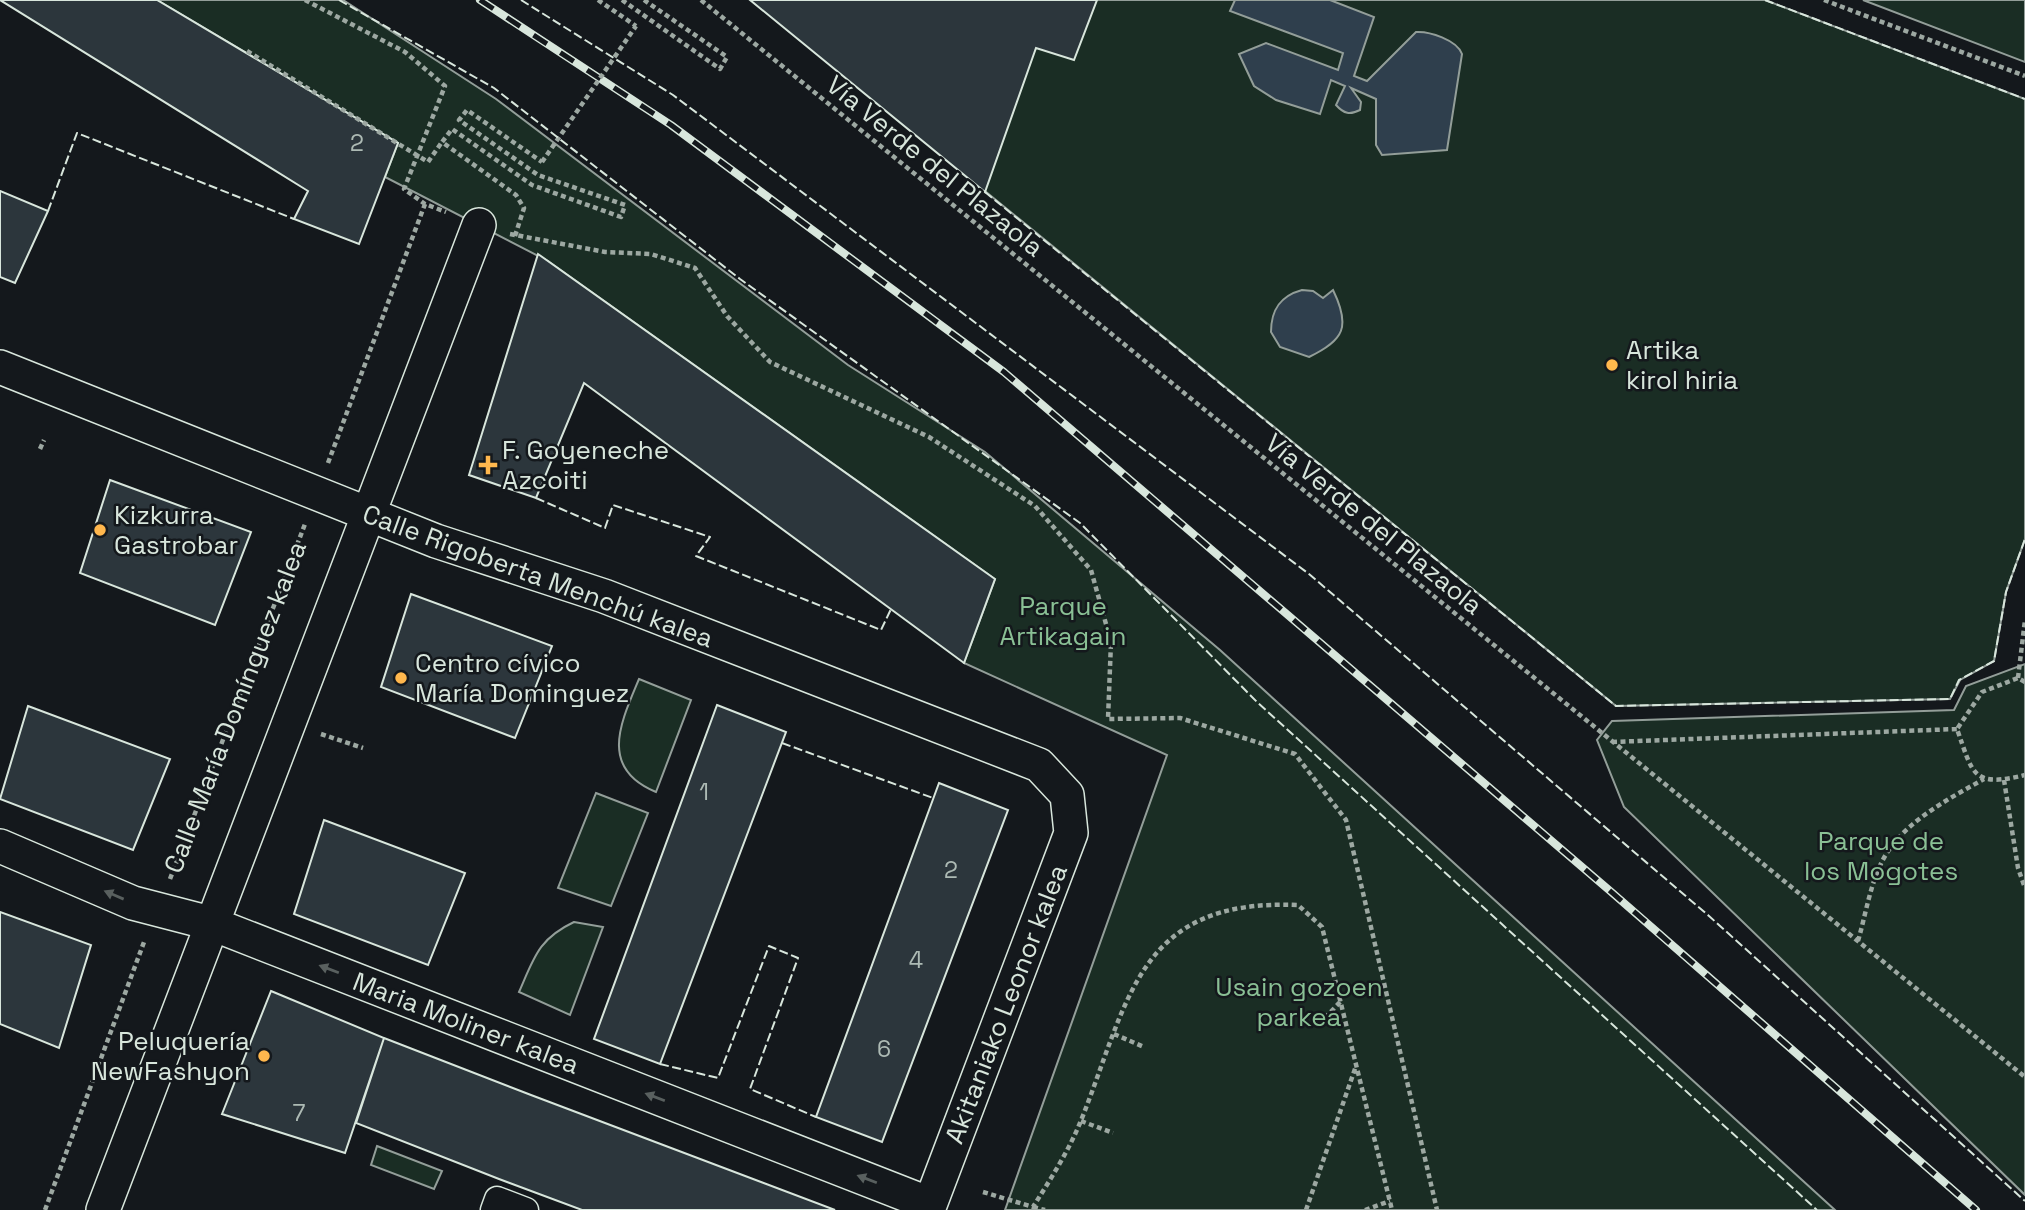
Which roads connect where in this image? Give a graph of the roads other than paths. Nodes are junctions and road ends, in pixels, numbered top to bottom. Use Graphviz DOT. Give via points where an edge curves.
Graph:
graph roads {
  1 [pos="479,225"];
  2 [pos="0,367"];
  3 [pos="368,515"];
  4 [pos="1067,795"];
  5 [pos="0,846"];
  6 [pos="210,923"];
  7 [pos="929,1207"];
  8 [pos="103,1210"];
  9 [pos="493,1210"];
  10 [pos="526,1210"];
  1 -- 3 [label="street, Calle María Domínguez kalea"];
  2 -- 3 [label="street, Calle Rigoberta Menchú kalea"];
  3 -- 4 [label="street, Calle Rigoberta Menchú kalea" via="604,596 1040,765"];
  3 -- 6 [label="street, Calle María Domínguez kalea"];
  4 -- 7 [label="street, Akitaniako Leonor kalea" via="1071,833"];
  6 -- 5 [label="street, Maria Moliner kalea, one-way" via="157,911"];
  7 -- 6 [label="street, Maria Moliner kalea, one-way"];
  6 -- 8 [label="street, Calle María Domínguez kalea"];
  9 -- 10 [label="street" via="497,1199"];
}
